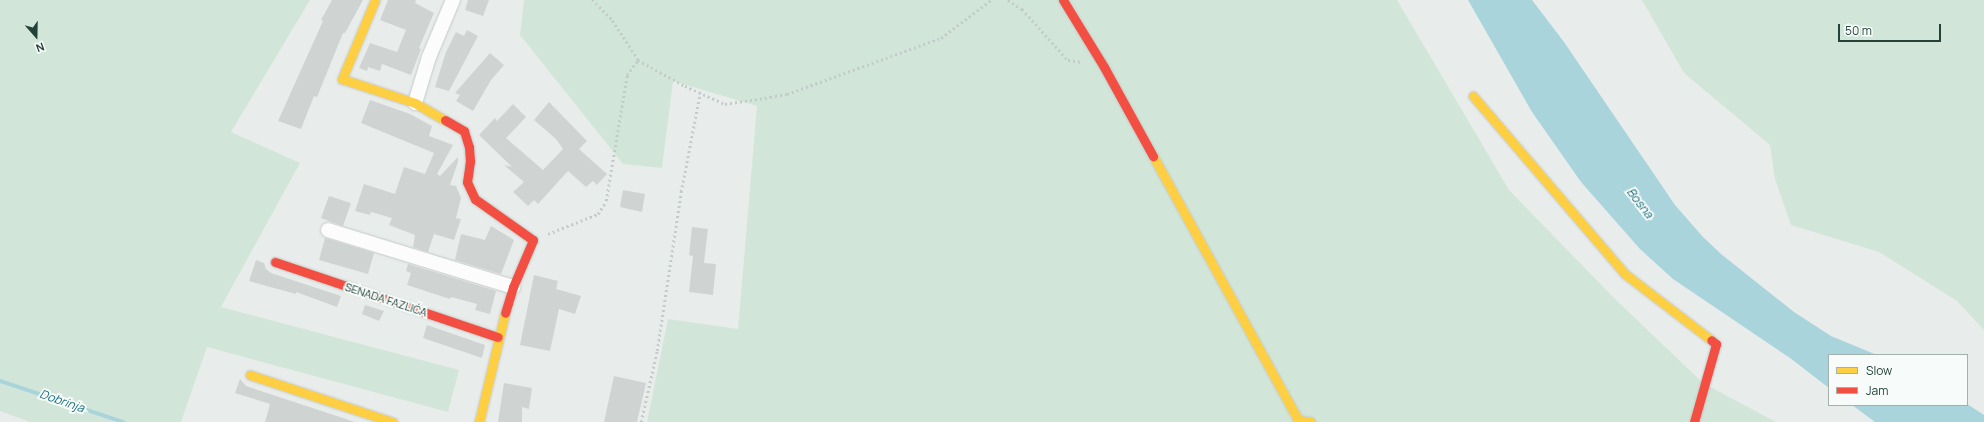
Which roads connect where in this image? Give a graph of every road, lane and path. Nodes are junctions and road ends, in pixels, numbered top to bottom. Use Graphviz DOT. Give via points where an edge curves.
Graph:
graph roads {
  1 [pos="375,0"];
  2 [pos="453,0"];
  3 [pos="592,0"];
  4 [pos="991,0"];
  5 [pos="1008,0"];
  6 [pos="1062,0"];
  7 [pos="638,60"];
  8 [pos="1104,66"];
  9 [pos="700,93"];
  10 [pos="1473,96"];
  11 [pos="415,103"];
  12 [pos="328,230"];
  13 [pos="532,240"];
  14 [pos="275,262"];
  15 [pos="513,287"];
  16 [pos="498,337"];
  17 [pos="250,375"];
  18 [pos="392,422"];
  19 [pos="479,422"];
  20 [pos="641,422"];
  21 [pos="1311,422"];
  22 [pos="1694,422"];
  1 -- 11 [label="street" via="342,79"];
  2 -- 11 [label="street" via="429,57"];
  3 -- 7 [label="path" via="611,19"];
  4 -- 9 [label="path" via="941,38 787,94 725,104"];
  5 -- 8 [label="path" via="1022,8 1068,60"];
  6 -- 8 [label="street"];
  7 -- 9 [label="path"];
  7 -- 13 [label="path" via="627,75 606,201 598,214"];
  8 -- 21 [label="street" via="1298,420"];
  9 -- 20 [label="path" via="681,192 657,351"];
  10 -- 22 [label="street" via="1625,274 1716,344"];
  11 -- 13 [label="street" via="464,131 469,148 467,182 470,191 475,199"];
  12 -- 15 [label="street"];
  13 -- 15 [label="street"];
  14 -- 16 [label="street, SENADA FAZLIĆA"];
  15 -- 16 [label="street"];
  16 -- 19 [label="street"];
  17 -- 18 [label="street"];
}
